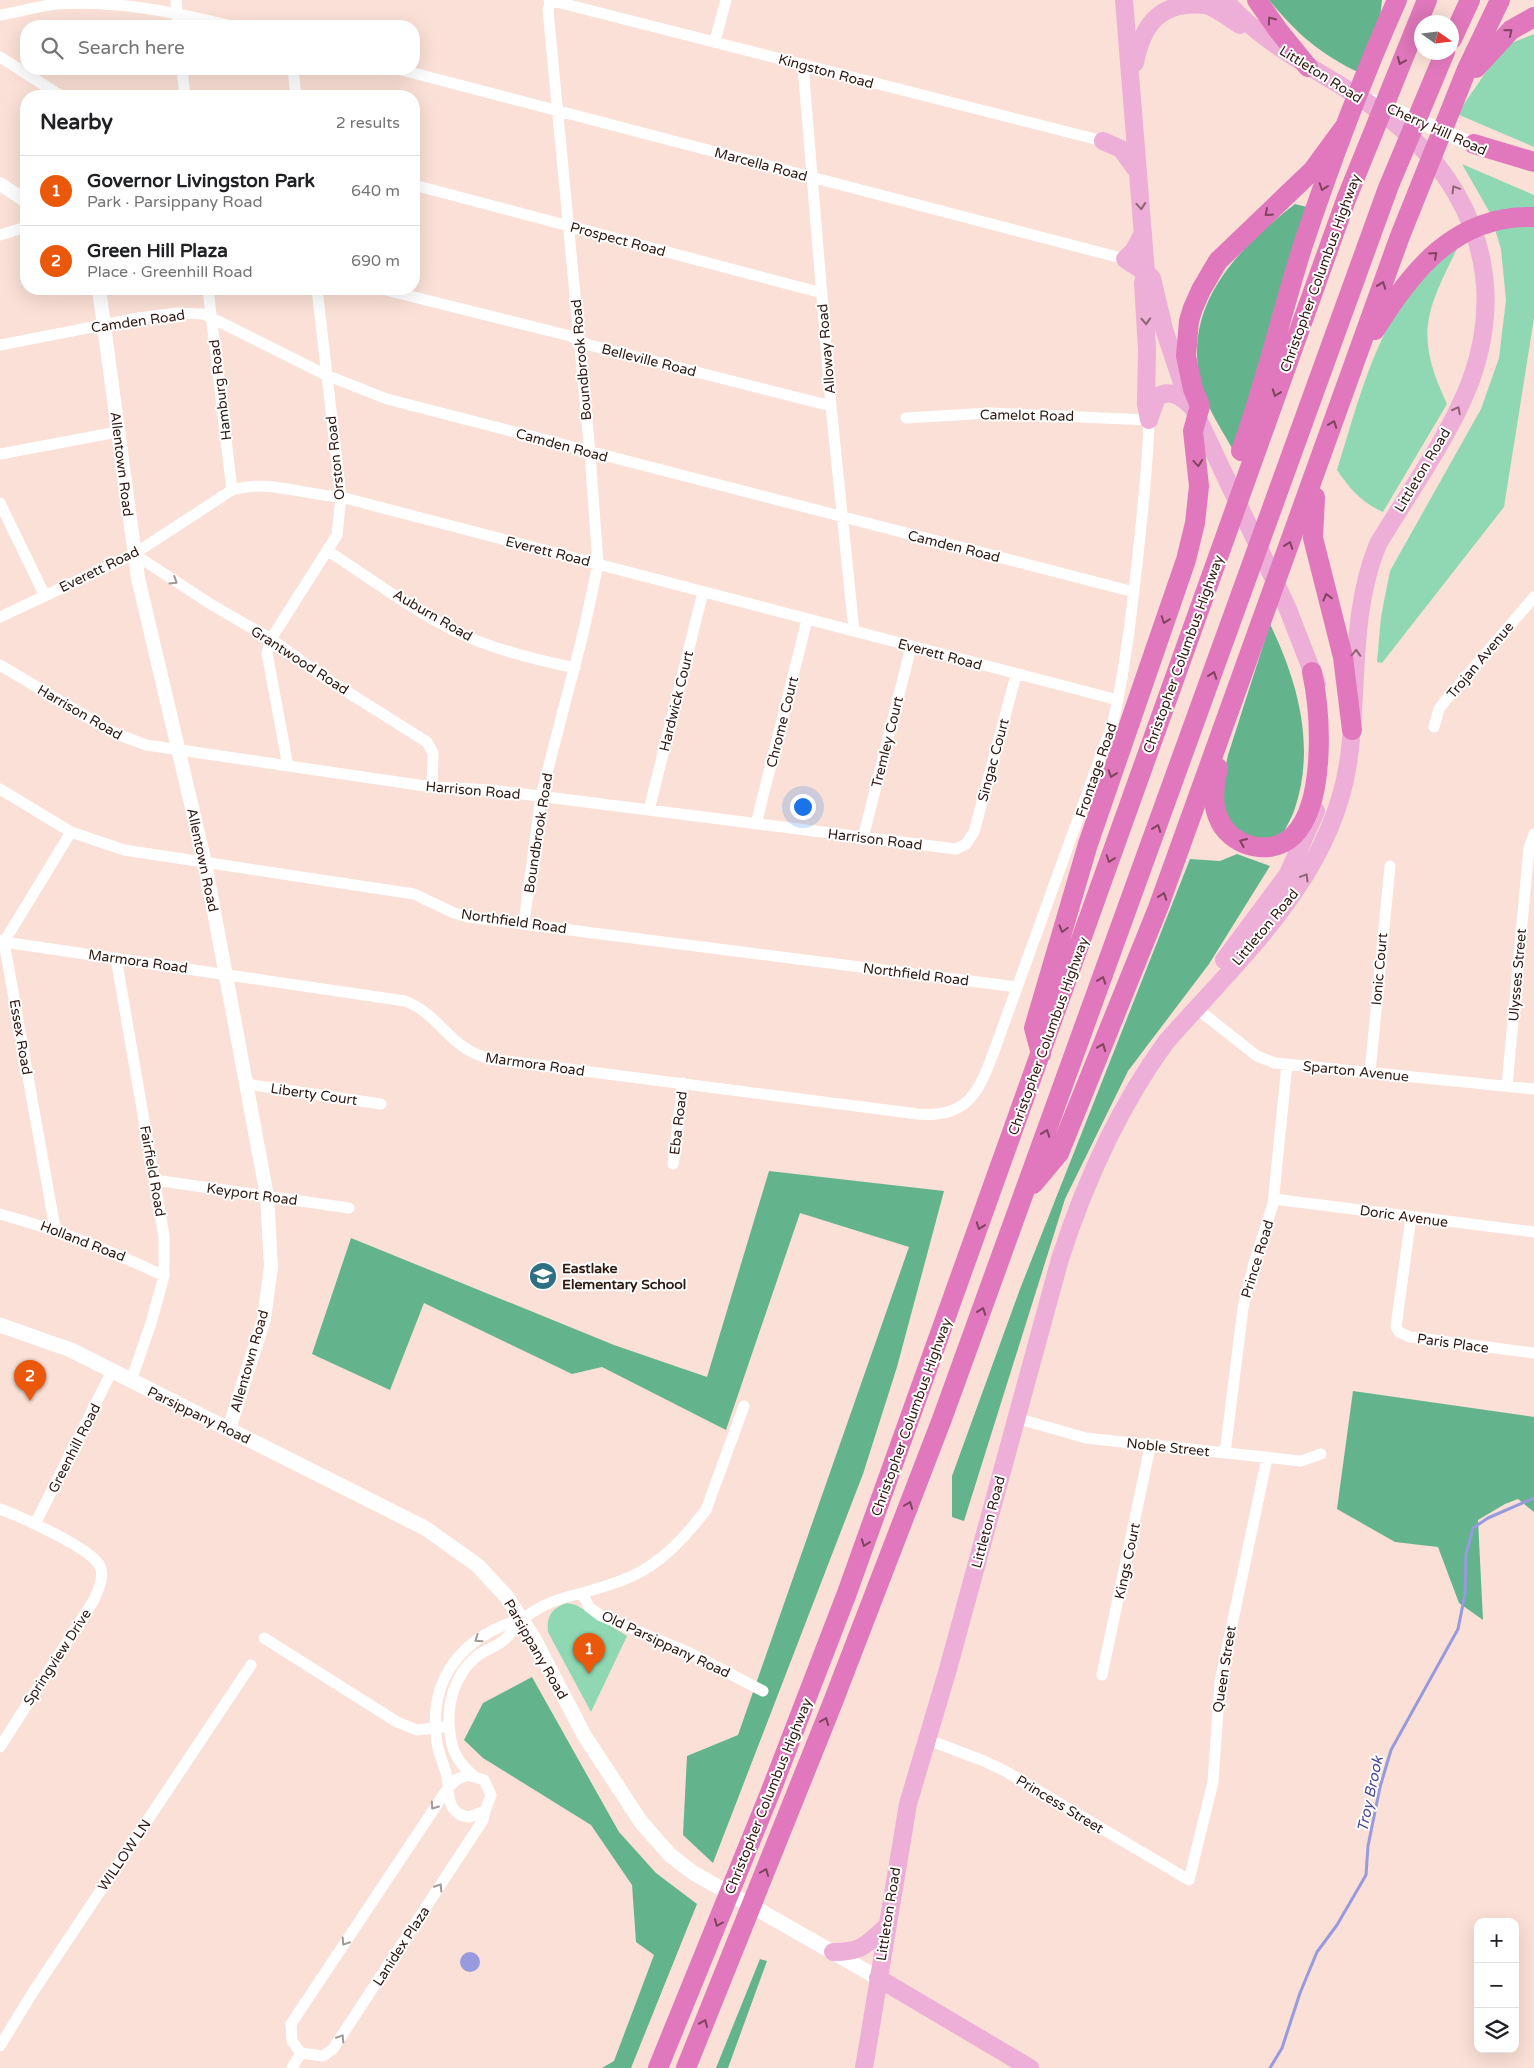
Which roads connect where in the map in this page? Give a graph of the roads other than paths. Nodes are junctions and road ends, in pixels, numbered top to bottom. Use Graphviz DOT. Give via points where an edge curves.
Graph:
graph roads {
  1 [pos="176,0"];
  2 [pos="550,0"];
  3 [pos="726,0"];
  4 [pos="1225,0"];
  5 [pos="1257,0"];
  6 [pos="1391,0"];
  7 [pos="1397,0"];
  8 [pos="1427,0"];
  9 [pos="1470,0"];
  10 [pos="1500,0"];
  11 [pos="1122,5"];
  12 [pos="177,13"];
  13 [pos="0,15"];
  14 [pos="1534,16"];
  15 [pos="178,20"];
  16 [pos="206,20"];
  17 [pos="1459,24"];
  18 [pos="715,41"];
  19 [pos="1376,47"];
  20 [pos="1285,52"];
  21 [pos="0,56"];
  22 [pos="1442,60"];
  23 [pos="802,66"];
  24 [pos="1308,67"];
  25 [pos="20,69"];
  26 [pos="29,75"];
  27 [pos="183,75"];
  28 [pos="294,75"];
  29 [pos="420,75"];
  30 [pos="1132,82"];
  31 [pos="1340,86"];
  32 [pos="53,90"];
  33 [pos="184,90"];
  34 [pos="295,90"];
  35 [pos="557,110"];
  36 [pos="1449,112"];
  37 [pos="1133,114"];
  38 [pos="1346,125"];
  39 [pos="1103,141"];
  40 [pos="1467,141"];
  41 [pos="1534,162"];
  42 [pos="1138,171"];
  43 [pos="1534,172"];
  44 [pos="812,178"];
  45 [pos="0,184"];
  46 [pos="420,187"];
  47 [pos="20,197"];
  48 [pos="1534,217"];
  49 [pos="569,226"];
  50 [pos="20,229"];
  51 [pos="1143,233"];
  52 [pos="0,235"];
  53 [pos="1124,259"];
  54 [pos="1146,273"];
  55 [pos="822,293"];
  56 [pos="100,295"];
  57 [pos="209,295"];
  58 [pos="318,295"];
  59 [pos="405,295"];
  60 [pos="211,317"];
  61 [pos="105,325"];
  62 [pos="579,340"];
  63 [pos="0,345"];
  64 [pos="1354,364"];
  65 [pos="326,375"];
  66 [pos="831,406"];
  67 [pos="1195,412"];
  68 [pos="906,418"];
  69 [pos="1149,420"];
  70 [pos="117,432"];
  71 [pos="590,452"];
  72 [pos="0,454"];
  73 [pos="1320,460"];
  74 [pos="232,490"];
  75 [pos="341,497"];
  76 [pos="0,504"];
  77 [pos="842,518"];
  78 [pos="328,551"];
  79 [pos="134,554"];
  80 [pos="598,564"];
  81 [pos="703,592"];
  82 [pos="1134,592"];
  83 [pos="45,596"];
  84 [pos="1534,597"];
  85 [pos="1264,614"];
  86 [pos="0,617"];
  87 [pos="807,620"];
  88 [pos="854,631"];
  89 [pos="271,639"];
  90 [pos="911,647"];
  91 [pos="1183,651"];
  92 [pos="0,665"];
  93 [pos="574,668"];
  94 [pos="1312,672"];
  95 [pos="1016,675"];
  96 [pos="1118,700"];
  97 [pos="1434,727"];
  98 [pos="1352,730"];
  99 [pos="179,749"];
  100 [pos="288,766"];
  101 [pos="432,787"];
  102 [pos="0,789"];
  103 [pos="541,796"];
  104 [pos="649,810"];
  105 [pos="756,824"];
  106 [pos="70,832"];
  107 [pos="1534,834"];
  108 [pos="863,838"];
  109 [pos="966,844"];
  110 [pos="205,863"];
  111 [pos="1390,866"];
  112 [pos="524,923"];
  113 [pos="2,941"];
  114 [pos="116,958"];
  115 [pos="226,974"];
  116 [pos="1017,987"];
  117 [pos="1196,1008"];
  118 [pos="1042,1054"];
  119 [pos="1287,1064"];
  120 [pos="1370,1072"];
  121 [pos="683,1083"];
  122 [pos="246,1084"];
  123 [pos="1507,1086"];
  124 [pos="1534,1089"];
  125 [pos="968,1102"];
  126 [pos="381,1104"];
  127 [pos="673,1164"];
  128 [pos="155,1180"];
  129 [pos="1024,1195"];
  130 [pos="267,1196"];
  131 [pos="1274,1199"];
  132 [pos="349,1208"];
  133 [pos="0,1214"];
  134 [pos="1411,1217"];
  135 [pos="55,1228"];
  136 [pos="1534,1232"];
  137 [pos="164,1276"];
  138 [pos="0,1325"];
  139 [pos="1534,1353"];
  140 [pos="112,1371"];
  141 [pos="131,1381"];
  142 [pos="744,1406"];
  143 [pos="1016,1418"];
  144 [pos="229,1429"];
  145 [pos="1150,1447"];
  146 [pos="1225,1453"];
  147 [pos="1322,1454"];
  148 [pos="1267,1458"];
  149 [pos="0,1509"];
  150 [pos="35,1524"];
  151 [pos="582,1593"];
  152 [pos="522,1620"];
  153 [pos="264,1638"];
  154 [pos="251,1665"];
  155 [pos="1102,1675"];
  156 [pos="763,1691"];
  157 [pos="449,1726"];
  158 [pos="436,1728"];
  159 [pos="926,1739"];
  160 [pos="0,1747"];
  161 [pos="473,1775"];
  162 [pos="448,1788"];
  163 [pos="485,1811"];
  164 [pos="1189,1880"];
  165 [pos="886,1927"];
  166 [pos="833,1952"];
  167 [pos="878,1978"];
  168 [pos="0,2046"];
  169 [pos="301,2053"];
  170 [pos="292,2068"];
  171 [pos="658,2068"];
  172 [pos="686,2068"];
  173 [pos="864,2068"];
  174 [pos="1030,2068"];
  1 -- 12 [label="street"];
  2 -- 18 [label="street, Kingston Road"];
  2 -- 35 [label="street, Boundbrook Road" via="548,10"];
  3 -- 18 [label="street"];
  4 -- 20 [label="main road, Littleton Road"];
  24 -- 5 [label="highway, one-way"];
  6 -- 19 [label="highway"];
  7 -- 19 [label="highway"];
  8 -- 91 [label="highway, Christopher Columbus Highway, one-way" via="1347,197"];
  9 -- 17 [label="highway"];
  10 -- 36 [label="highway"];
  11 -- 30 [label="main road, Littleton Road"];
  12 -- 13 [label="street" via="136,5 83,3 56,4"];
  12 -- 15 [label="street"];
  12 -- 16 [label="street"];
  36 -- 14 [label="highway, one-way" via="1486,55 1511,30"];
  18 -- 23 [label="street, Kingston Road"];
  19 -- 38 [label="highway"];
  20 -- 24 [label="main road, Littleton Road"];
  20 -- 30 [label="main road" via="1206,5 1179,0 1161,8 1148,21 1140,39"];
  21 -- 25 [label="street"];
  129 -- 22 [label="highway, Christopher Columbus Highway, one-way" via="1388,188"];
  23 -- 39 [label="street, Kingston Road"];
  23 -- 44 [label="street, Alloway Road"];
  24 -- 31 [label="main road, Littleton Road"];
  26 -- 32 [label="street"];
  27 -- 33 [label="street"];
  28 -- 34 [label="street"];
  29 -- 35 [label="street, Marcella Road"];
  30 -- 37 [label="main road, Littleton Road"];
  31 -- 40 [label="main road, Cherry Hill Road"];
  98 -- 31 [label="main road, Littleton Road, one-way" via="1357,630 1371,560 1453,420 1471,381 1486,305 1486,282 1468,213 1439,167 1395,124"];
  35 -- 44 [label="street, Marcella Road"];
  35 -- 49 [label="street, Boundbrook Road"];
  64 -- 36 [label="highway, one-way"];
  37 -- 39 [label="main road" via="1122,136 1112,142"];
  37 -- 42 [label="main road, Littleton Road"];
  38 -- 67 [label="highway, one-way" via="1314,170 1218,261 1201,290 1189,321 1186,340 1188,370 1200,406"];
  38 -- 91 [label="highway, one-way" via="1302,249 1248,432 1219,515"];
  39 -- 42 [label="main road" via="1121,149"];
  40 -- 41 [label="highway"];
  40 -- 43 [label="main road, Cherry Hill Road"];
  42 -- 51 [label="main road, Littleton Road, one-way"];
  44 -- 53 [label="street, Marcella Road"];
  44 -- 55 [label="street, Alloway Road"];
  45 -- 47 [label="street"];
  46 -- 49 [label="street, Prospect Road"];
  64 -- 48 [label="highway, one-way" via="1408,280 1440,249 1485,224"];
  49 -- 55 [label="street, Prospect Road"];
  49 -- 62 [label="street, Boundbrook Road"];
  50 -- 52 [label="street"];
  51 -- 53 [label="main road" via="1134,250"];
  51 -- 54 [label="main road, Littleton Road"];
  53 -- 54 [label="main road"];
  54 -- 67 [label="main road, Littleton Road" via="1152,278 1164,328"];
  54 -- 69 [label="main road, one-way" via="1143,283"];
  55 -- 66 [label="street, Alloway Road"];
  56 -- 61 [label="street, Allentown Road"];
  57 -- 60 [label="street, Hamburg Road"];
  58 -- 65 [label="street, Orston Road"];
  59 -- 62 [label="street, Belleville Road"];
  60 -- 61 [label="street, Camden Road" via="177,313"];
  60 -- 65 [label="street, Camden Road"];
  60 -- 74 [label="street, Hamburg Road"];
  61 -- 63 [label="street, Camden Road"];
  61 -- 70 [label="street, Allentown Road"];
  62 -- 66 [label="street, Belleville Road"];
  62 -- 71 [label="street, Boundbrook Road"];
  73 -- 64 [label="highway, one-way"];
  65 -- 71 [label="street, Camden Road" via="387,399"];
  65 -- 75 [label="street, Orston Road"];
  66 -- 77 [label="street, Alloway Road"];
  67 -- 69 [label="main road" via="1179,396 1164,393 1157,397"];
  67 -- 94 [label="main road, Littleton Road" via="1287,607"];
  67 -- 118 [label="highway, one-way" via="1193,431 1199,486 1191,542 1088,844 1034,1028"];
  68 -- 69 [label="street, Camelot Road" via="990,413"];
  69 -- 82 [label="street, Frontage Road"];
  70 -- 72 [label="street"];
  70 -- 79 [label="street, Allentown Road"];
  71 -- 77 [label="street, Camden Road"];
  71 -- 80 [label="street, Boundbrook Road"];
  85 -- 73 [label="highway, one-way"];
  98 -- 73 [label="highway, one-way" via="1342,657 1313,538"];
  74 -- 75 [label="street, Everett Road" via="258,485"];
  74 -- 79 [label="street, Everett Road"];
  75 -- 78 [label="street, Orston Road" via="337,535"];
  75 -- 80 [label="street, Everett Road"];
  76 -- 83 [label="street"];
  77 -- 82 [label="street, Camden Road"];
  77 -- 88 [label="street, Alloway Road"];
  78 -- 89 [label="street, Orston Road"];
  78 -- 93 [label="street, Auburn Road" via="444,625 474,640"];
  79 -- 83 [label="street, Everett Road"];
  79 -- 89 [label="street, Grantwood Road, one-way"];
  79 -- 99 [label="street, Allentown Road"];
  80 -- 81 [label="street, Everett Road"];
  80 -- 93 [label="street, Boundbrook Road"];
  81 -- 87 [label="street, Everett Road"];
  81 -- 104 [label="street, Hardwick Court"];
  82 -- 96 [label="street, Frontage Road"];
  83 -- 86 [label="street, Everett Road"];
  84 -- 97 [label="street, Trojan Avenue" via="1445,701"];
  94 -- 85 [label="highway, one-way" via="1316,691 1318,755 1306,816 1293,836 1280,845 1261,847 1245,844 1232,837 1220,823 1215,806 1215,783"];
  129 -- 85 [label="highway, one-way" via="1059,1152 1158,908"];
  87 -- 88 [label="street, Everett Road"];
  87 -- 105 [label="street, Chrome Court"];
  88 -- 90 [label="street, Everett Road"];
  89 -- 100 [label="street" via="268,653"];
  89 -- 101 [label="street, Grantwood Road" via="322,676 427,742 433,753"];
  90 -- 95 [label="street, Everett Road"];
  90 -- 108 [label="street, Tremley Court"];
  91 -- 118 [label="highway, Christopher Columbus Highway, one-way"];
  92 -- 99 [label="street, Harrison Road" via="114,733 146,745"];
  93 -- 103 [label="street, Boundbrook Road"];
  94 -- 117 [label="main road, Littleton Road" via="1319,691 1326,742 1322,784 1311,825 1288,874 1220,965"];
  95 -- 96 [label="street, Everett Road"];
  95 -- 109 [label="street, Singac Court" via="974,832"];
  96 -- 116 [label="street, Frontage Road" via="1105,748"];
  117 -- 98 [label="main road, Littleton Road, one-way" via="1285,907 1313,863 1340,797"];
  99 -- 100 [label="street, Harrison Road"];
  99 -- 110 [label="street, Allentown Road"];
  100 -- 101 [label="street, Harrison Road"];
  101 -- 103 [label="street, Harrison Road"];
  102 -- 106 [label="street, Northfield Road"];
  103 -- 104 [label="street, Harrison Road"];
  103 -- 112 [label="street, Boundbrook Road"];
  104 -- 105 [label="street, Harrison Road"];
  105 -- 108 [label="street, Harrison Road"];
  106 -- 110 [label="street, Northfield Road" via="124,850"];
  106 -- 113 [label="street"];
  107 -- 123 [label="street, Ulysses Street" via="1526,876"];
  108 -- 109 [label="street, Harrison Road" via="956,849"];
  110 -- 112 [label="street, Northfield Road" via="414,894 468,917"];
  110 -- 115 [label="street, Allentown Road"];
  111 -- 120 [label="street, Ionic Court"];
  112 -- 116 [label="street, Northfield Road"];
  113 -- 114 [label="street, Marmora Road"];
  113 -- 135 [label="street, Essex Road"];
  114 -- 115 [label="street, Marmora Road"];
  114 -- 128 [label="street, Fairfield Road"];
  115 -- 121 [label="street, Marmora Road" via="405,1001 430,1015 458,1045 490,1059"];
  115 -- 122 [label="street, Allentown Road"];
  116 -- 125 [label="street, Frontage Road" via="983,1082"];
  117 -- 119 [label="street, Sparton Avenue" via="1257,1056"];
  117 -- 143 [label="main road, Littleton Road" via="1166,1042 1143,1076 1111,1132 1082,1195 1060,1260"];
  118 -- 171 [label="highway, Christopher Columbus Highway, one-way" via="840,1610"];
  119 -- 120 [label="street, Sparton Avenue"];
  119 -- 131 [label="street, Prince Road"];
  120 -- 123 [label="street, Sparton Avenue"];
  121 -- 125 [label="street, Marmora Road" via="935,1115"];
  121 -- 127 [label="street, Eba Road"];
  122 -- 126 [label="street, Liberty Court"];
  122 -- 130 [label="street, Allentown Road"];
  123 -- 124 [label="street, Sparton Avenue"];
  128 -- 130 [label="street, Keyport Road"];
  128 -- 137 [label="street, Fairfield Road" via="164,1236"];
  172 -- 129 [label="highway, Christopher Columbus Highway, one-way" via="857,1640"];
  130 -- 132 [label="street, Keyport Road"];
  130 -- 144 [label="street, Allentown Road" via="270,1267 264,1320"];
  131 -- 134 [label="street, Doric Avenue"];
  131 -- 146 [label="street, Prince Road" via="1243,1308"];
  133 -- 135 [label="street, Holland Road"];
  134 -- 136 [label="street, Doric Avenue"];
  134 -- 139 [label="street, Paris Place" via="1396,1327 1399,1332 1410,1337"];
  135 -- 137 [label="street, Holland Road"];
  137 -- 141 [label="street, Fairfield Road"];
  138 -- 140 [label="main road, Parsippany Road" via="71,1350"];
  140 -- 141 [label="main road, Parsippany Road"];
  140 -- 150 [label="street, Greenhill Road"];
  141 -- 144 [label="main road, Parsippany Road"];
  142 -- 151 [label="street" via="706,1510 695,1524 672,1550 651,1565 630,1577"];
  143 -- 145 [label="street, Noble Street" via="1086,1438"];
  143 -- 159 [label="main road, Littleton Road"];
  144 -- 152 [label="main road, Parsippany Road" via="425,1528 476,1565 496,1584"];
  145 -- 146 [label="street, Noble Street"];
  145 -- 155 [label="street, Kings Court"];
  146 -- 148 [label="street, Noble Street"];
  147 -- 148 [label="street, Noble Street" via="1301,1461"];
  148 -- 164 [label="street, Queen Street" via="1220,1682 1213,1782"];
  149 -- 150 [label="street"];
  150 -- 160 [label="street, Springview Drive" via="87,1552 98,1564 101,1582 94,1600"];
  151 -- 152 [label="street" via="544,1605"];
  151 -- 156 [label="street, Old Parsippany Road" via="589,1607 602,1616 688,1652"];
  152 -- 157 [label="street, Lanidex Plaza" via="503,1641 475,1658 462,1674 451,1700"];
  152 -- 158 [label="street, one-way" via="498,1626 458,1656 444,1676 440,1689"];
  152 -- 166 [label="main road, Parsippany Road" via="584,1734 646,1828 680,1863"];
  153 -- 158 [label="street" via="397,1722 417,1730"];
  154 -- 168 [label="street, WILLOW LN"];
  157 -- 158 [label="street"];
  157 -- 161 [label="street, Lanidex Plaza" via="456,1756"];
  158 -- 162 [label="street"];
  159 -- 164 [label="street, Princess Street" via="1005,1771"];
  159 -- 165 [label="main road, Littleton Road" via="908,1804"];
  161 -- 162 [label="street" via="462,1776"];
  161 -- 163 [label="street, Lanidex Plaza" via="484,1780 490,1790"];
  162 -- 163 [label="street" via="451,1805 458,1814 469,1817"];
  162 -- 169 [label="street, one-way" via="291,2024 292,2041"];
  169 -- 163 [label="street, Lanidex Plaza, one-way" via="323,2056 333,2049 483,1820"];
  165 -- 166 [label="main road" via="861,1949"];
  165 -- 167 [label="main road, Littleton Road"];
  166 -- 167 [label="main road, Parsippany Road"];
  167 -- 173 [label="main road, Littleton Road"];
  167 -- 174 [label="main road"];
  169 -- 170 [label="street"];
}
